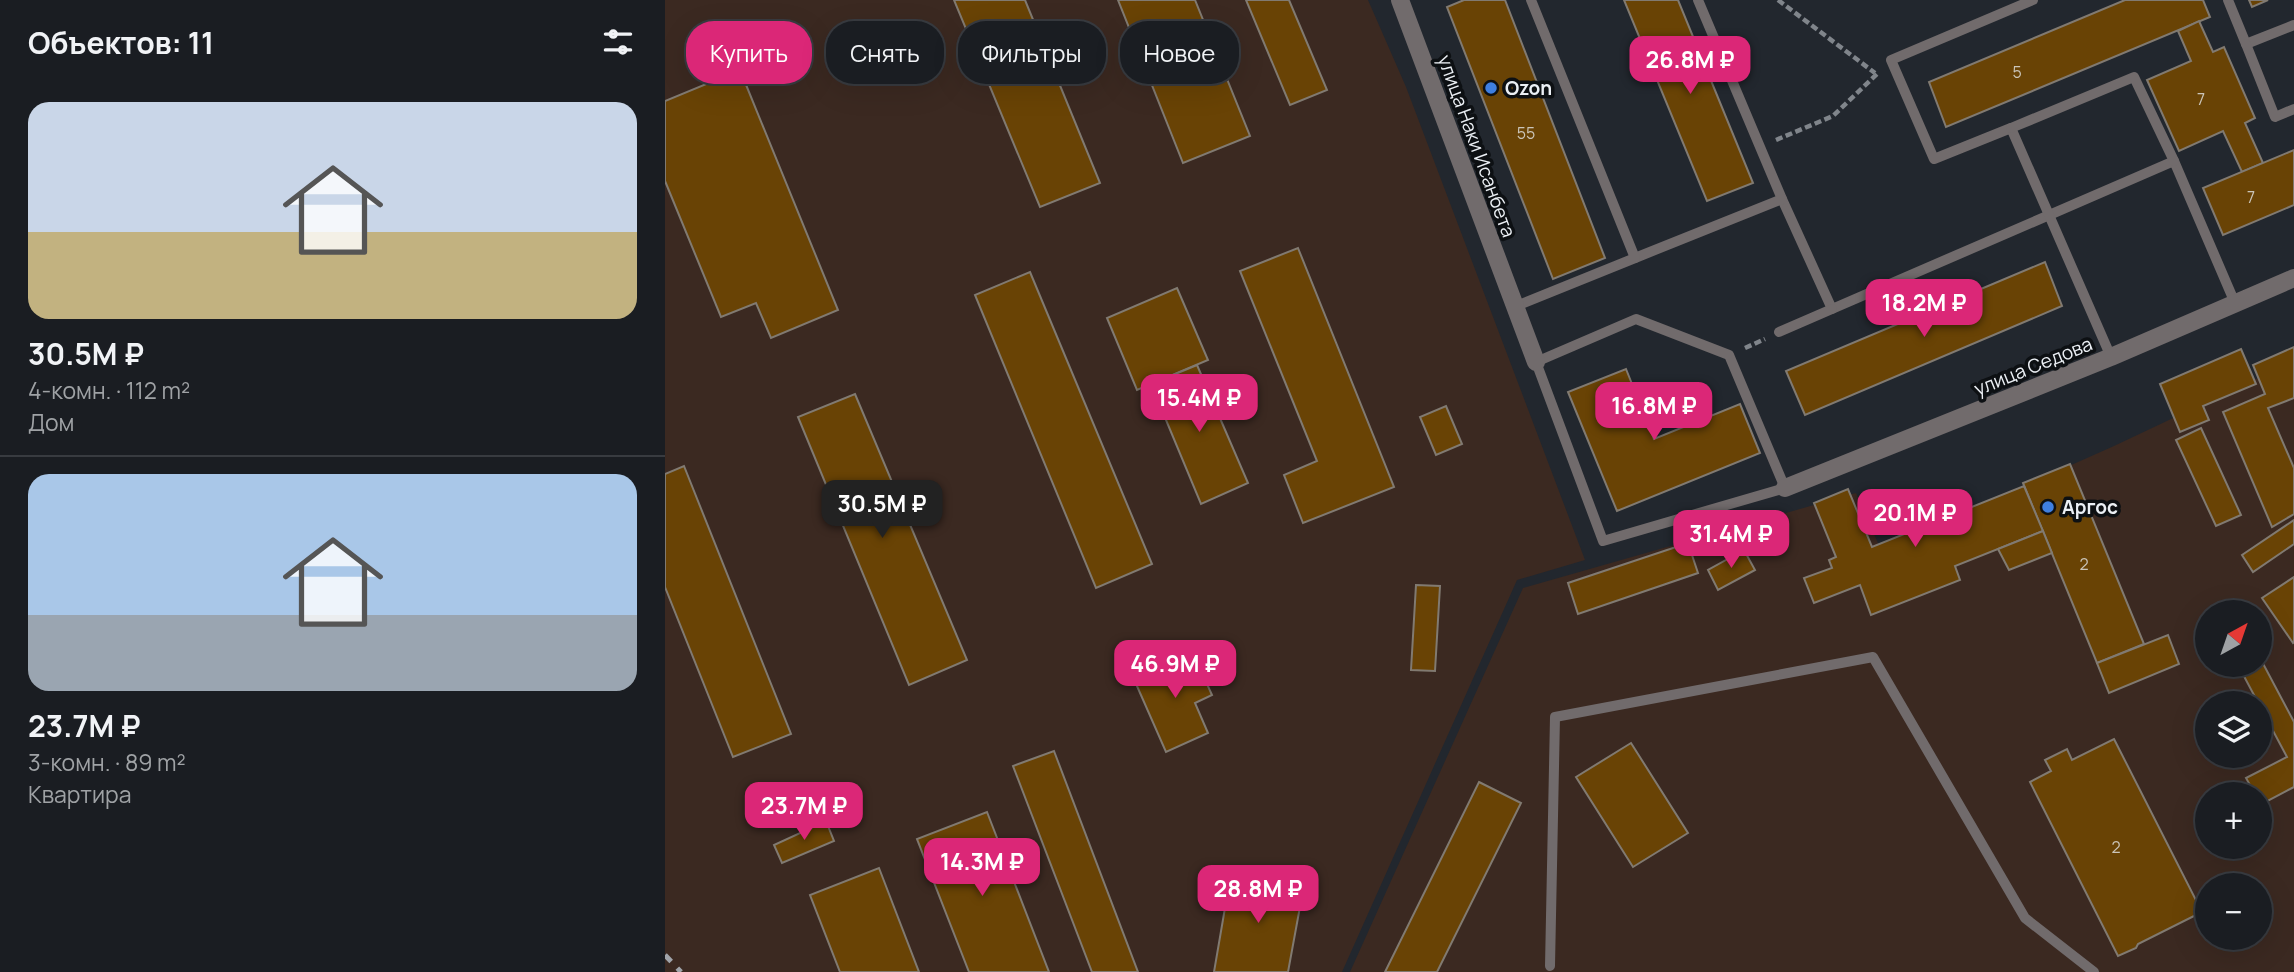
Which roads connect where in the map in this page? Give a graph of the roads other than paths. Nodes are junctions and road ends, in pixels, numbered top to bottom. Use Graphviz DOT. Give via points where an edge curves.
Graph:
graph roads {
  1 [pos="1400,0"];
  2 [pos="1531,0"];
  3 [pos="1698,0"];
  4 [pos="2033,0"];
  5 [pos="2228,0"];
  6 [pos="2294,25"];
  7 [pos="2246,44"];
  8 [pos="2294,108"];
  9 [pos="2011,128"];
  10 [pos="2174,162"];
  11 [pos="1782,199"];
  12 [pos="2050,215"];
  13 [pos="1635,258"];
  14 [pos="2294,278"];
  15 [pos="2235,303"];
  16 [pos="1514,307"];
  17 [pos="1832,309"];
  18 [pos="1779,332"];
  19 [pos="2111,357"];
  20 [pos="1537,362"];
  21 [pos="1785,488"];
  22 [pos="1551,966"];
  23 [pos="2094,972"];
  1 -- 16 [label="street, улица Наки Исанбета"];
  2 -- 13 [label="lane"];
  3 -- 11 [label="lane"];
  4 -- 9 [label="lane" via="1891,60 1934,159"];
  5 -- 7 [label="lane"];
  6 -- 7 [label="lane"];
  7 -- 8 [label="lane" via="2275,117"];
  9 -- 10 [label="lane" via="2134,77"];
  9 -- 12 [label="lane"];
  10 -- 12 [label="lane"];
  10 -- 15 [label="lane"];
  11 -- 13 [label="lane"];
  11 -- 17 [label="lane"];
  12 -- 17 [label="lane"];
  12 -- 19 [label="lane"];
  13 -- 16 [label="lane"];
  14 -- 15 [label="street, улица Седова"];
  15 -- 19 [label="street, улица Седова"];
  16 -- 20 [label="street, улица Наки Исанбета"];
  17 -- 18 [label="lane"];
  19 -- 21 [label="street, улица Седова"];
  20 -- 21 [label="lane" via="1636,318 1729,355"];
  20 -- 21 [label="lane" via="1603,541"];
  22 -- 23 [label="lane" via="1555,716 1873,657 2025,918"];
}
